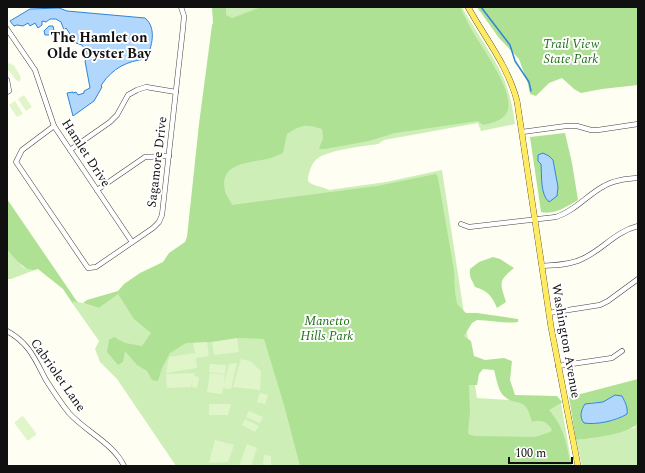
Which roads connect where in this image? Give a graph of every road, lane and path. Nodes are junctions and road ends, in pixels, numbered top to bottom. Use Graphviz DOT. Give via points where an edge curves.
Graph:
graph roads {
  1 [pos="181,7"];
  2 [pos="468,7"];
  3 [pos="7,29"];
  4 [pos="7,80"];
  5 [pos="7,92"];
  6 [pos="176,92"];
  7 [pos="638,124"];
  8 [pos="54,126"];
  9 [pos="522,132"];
  10 [pos="70,150"];
  11 [pos="169,156"];
  12 [pos="638,178"];
  13 [pos="97,190"];
  14 [pos="536,220"];
  15 [pos="461,224"];
  16 [pos="638,226"];
  17 [pos="132,242"];
  18 [pos="542,266"];
  19 [pos="638,279"];
  20 [pos="549,313"];
  21 [pos="7,331"];
  22 [pos="622,351"];
  23 [pos="558,366"];
  24 [pos="124,466"];
  25 [pos="578,466"];
  1 -- 6 [label="street, Sagamore Drive" via="184,16"];
  2 -- 9 [label="main road, Washington Avenue" via="510,80 517,101"];
  3 -- 8 [label="street, Hamlet Drive" via="35,70"];
  4 -- 5 [label="street"];
  6 -- 10 [label="street" via="146,87 137,90 128,95 110,122"];
  6 -- 11 [label="street, Sagamore Drive"];
  7 -- 9 [label="street" via="598,130 566,126"];
  8 -- 10 [label="street, Hamlet Drive"];
  8 -- 17 [label="street, Sagamore Drive" via="22,150 16,162 88,268 96,267"];
  9 -- 14 [label="main road, Washington Avenue"];
  10 -- 13 [label="street, Hamlet Drive"];
  11 -- 13 [label="street" via="145,157"];
  11 -- 17 [label="street, Sagamore Drive" via="159,222"];
  12 -- 14 [label="street" via="613,182 567,212 556,217"];
  13 -- 17 [label="street, Hamlet Drive"];
  14 -- 15 [label="street" via="469,227"];
  14 -- 18 [label="main road, Washington Avenue"];
  16 -- 18 [label="street" via="619,233 581,260"];
  18 -- 20 [label="main road, Washington Avenue"];
  19 -- 20 [label="street" via="600,305"];
  20 -- 23 [label="main road, Washington Avenue"];
  21 -- 24 [label="street, Cabriolet Lane" via="30,349 68,412 116,453"];
  22 -- 23 [label="street" via="612,358"];
  23 -- 25 [label="main road, Washington Avenue"];
}
